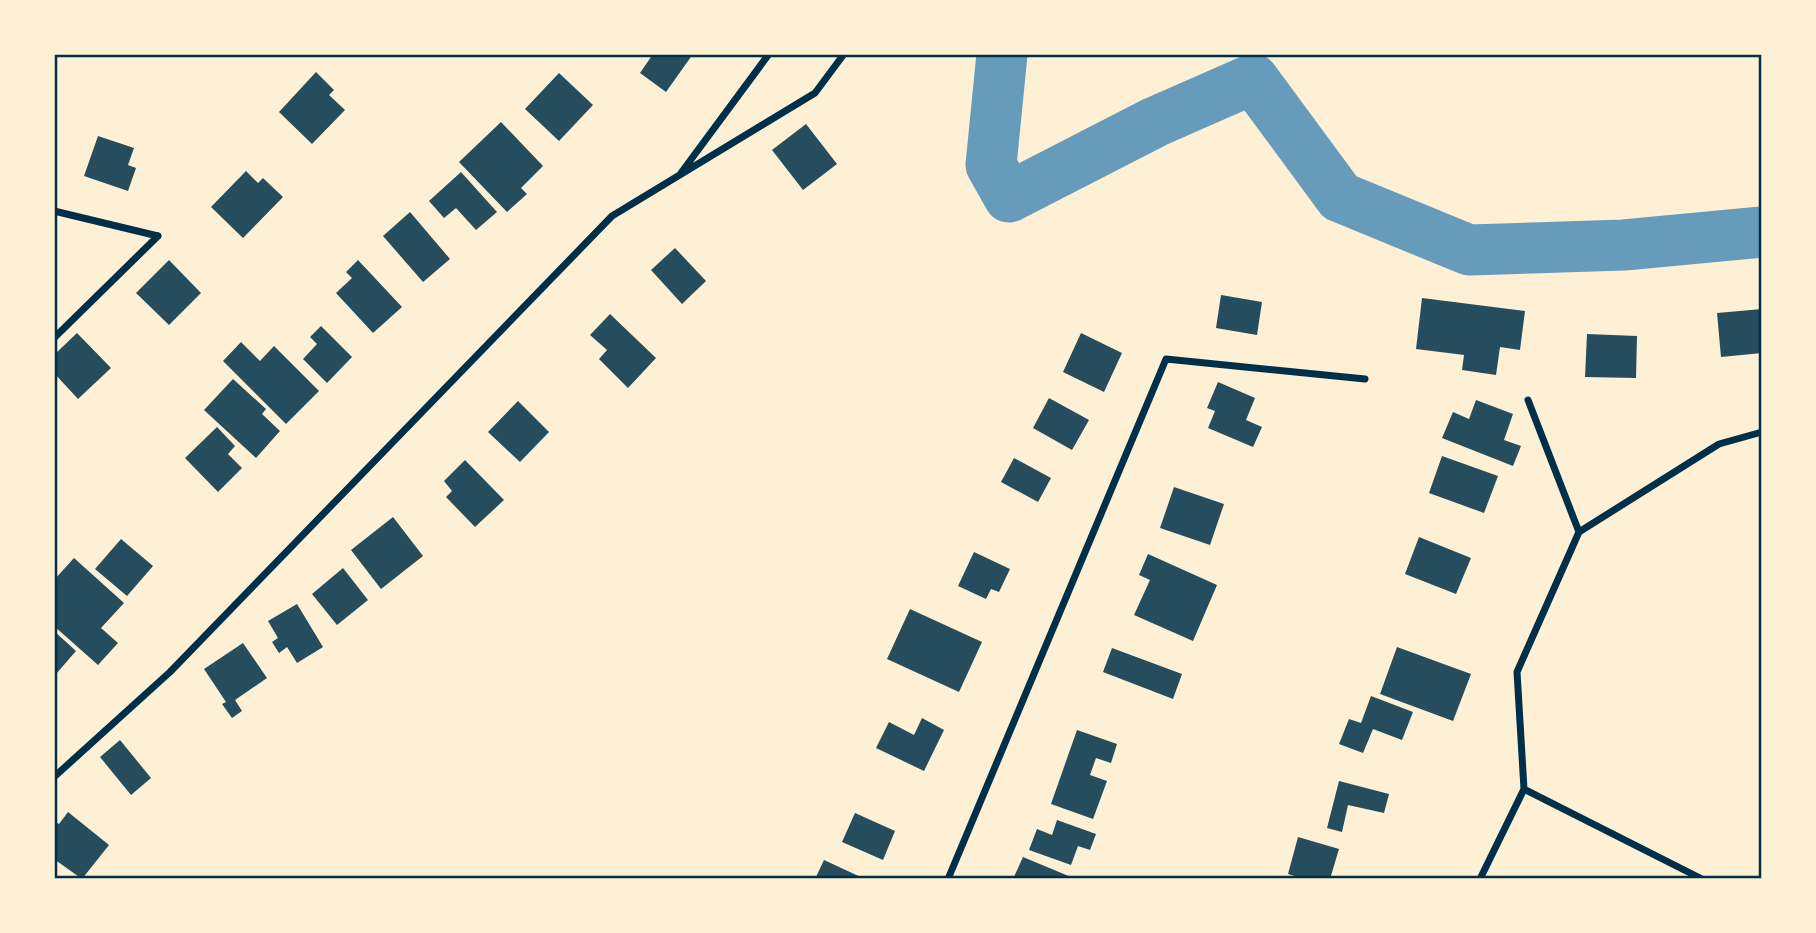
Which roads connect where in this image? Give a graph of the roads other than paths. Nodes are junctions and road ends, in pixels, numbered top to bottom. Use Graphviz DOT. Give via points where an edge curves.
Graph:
graph roads {
  1 [pos="769,54"];
  2 [pos="844,54"];
  3 [pos="678,176"];
  4 [pos="54,211"];
  5 [pos="54,338"];
  6 [pos="1364,379"];
  7 [pos="1528,400"];
  8 [pos="1762,432"];
  9 [pos="1579,532"];
  10 [pos="54,777"];
  11 [pos="1524,789"];
  12 [pos="948,879"];
  13 [pos="1480,879"];
  14 [pos="1702,879"];
  1 -- 3 [label="street"];
  2 -- 3 [label="street" via="815,93"];
  3 -- 10 [label="street" via="612,216 170,672"];
  4 -- 5 [label="street" via="158,236"];
  6 -- 12 [label="street" via="1166,359"];
  7 -- 9 [label="street"];
  8 -- 9 [label="street" via="1719,444"];
  9 -- 11 [label="street" via="1517,672"];
  11 -- 13 [label="street"];
  11 -- 14 [label="street"];
}
